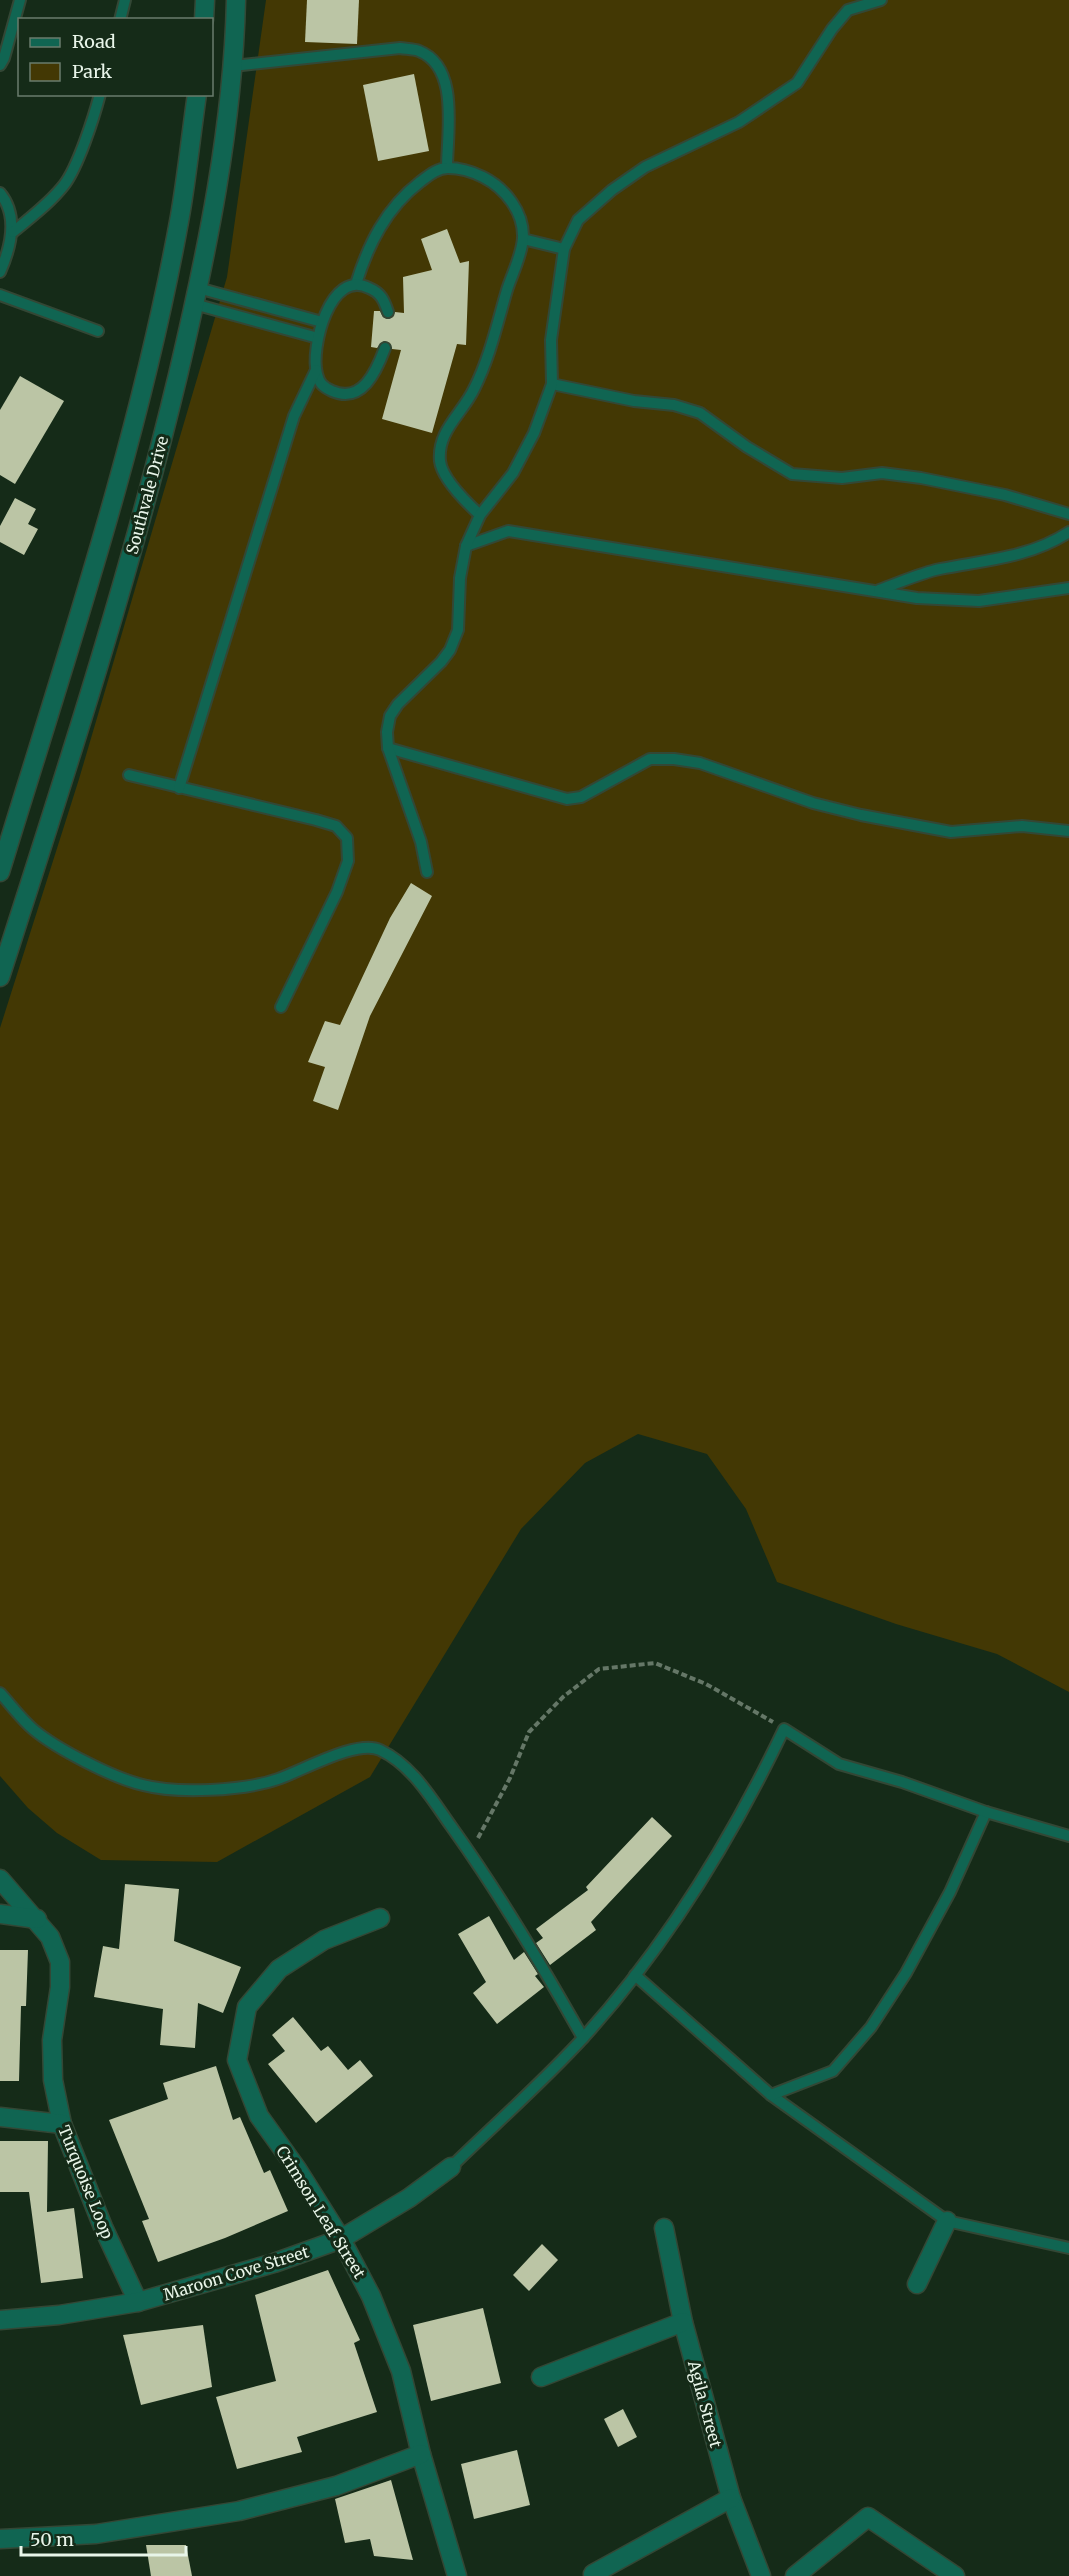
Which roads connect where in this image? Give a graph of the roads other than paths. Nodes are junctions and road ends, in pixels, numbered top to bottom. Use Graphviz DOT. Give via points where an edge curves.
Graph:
graph roads {
  1 [pos="20,0"];
  2 [pos="125,0"];
  3 [pos="205,0"];
  4 [pos="236,0"];
  5 [pos="881,0"];
  6 [pos="120,18"];
  7 [pos="204,18"];
  8 [pos="0,65"];
  9 [pos="233,66"];
  10 [pos="99,96"];
  11 [pos="197,96"];
  12 [pos="447,168"];
  13 [pos="0,193"];
  14 [pos="13,232"];
  15 [pos="523,239"];
  16 [pos="564,249"];
  17 [pos="0,272"];
  18 [pos="356,284"];
  19 [pos="0,295"];
  20 [pos="196,296"];
  21 [pos="388,312"];
  22 [pos="322,322"];
  23 [pos="98,331"];
  24 [pos="318,338"];
  25 [pos="385,348"];
  26 [pos="316,370"];
  27 [pos="552,384"];
  28 [pos="1069,514"];
  29 [pos="480,515"];
  30 [pos="1069,532"];
  31 [pos="466,546"];
  32 [pos="1069,588"];
  33 [pos="876,591"];
  34 [pos="388,748"];
  35 [pos="129,775"];
  36 [pos="179,788"];
  37 [pos="1069,831"];
  38 [pos="0,872"];
  39 [pos="427,872"];
  40 [pos="5,941"];
  41 [pos="0,977"];
  42 [pos="281,1007"];
  43 [pos="0,1693"];
  44 [pos="986,1812"];
  45 [pos="1069,1836"];
  46 [pos="0,1879"];
  47 [pos="0,1914"];
  48 [pos="380,1918"];
  49 [pos="37,1919"];
  50 [pos="635,1975"];
  51 [pos="583,2038"];
  52 [pos="771,2095"];
  53 [pos="0,2117"];
  54 [pos="62,2124"];
  55 [pos="451,2167"];
  56 [pos="947,2222"];
  57 [pos="664,2228"];
  58 [pos="341,2239"];
  59 [pos="1069,2248"];
  60 [pos="917,2284"];
  61 [pos="138,2302"];
  62 [pos="0,2320"];
  63 [pos="683,2322"];
  64 [pos="541,2377"];
  65 [pos="421,2454"];
  66 [pos="731,2498"];
  67 [pos="0,2539"];
  68 [pos="593,2574"];
  69 [pos="457,2576"];
  70 [pos="761,2576"];
  71 [pos="795,2576"];
  72 [pos="955,2576"];
  1 -- 8 [label="lane"];
  2 -- 6 [label="lane"];
  3 -- 7 [label="street"];
  4 -- 9 [label="street, Southvale Drive"];
  5 -- 16 [label="lane" via="848,10 788,89 739,122 645,167 612,190 578,220"];
  9 -- 12 [label="lane" via="400,48 419,51 434,60 445,76"];
  9 -- 20 [label="street, Southvale Drive" via="213,211"];
  10 -- 14 [label="lane" via="65,183"];
  11 -- 38 [label="street, Southvale Drive" via="166,288 122,468"];
  12 -- 15 [label="lane" via="495,183 512,200"];
  12 -- 18 [label="lane" via="416,185 388,213"];
  13 -- 14 [label="lane" via="7,201"];
  14 -- 17 [label="lane"];
  15 -- 16 [label="lane"];
  15 -- 29 [label="lane" via="489,356 473,392 448,426 440,445 440,464 457,492"];
  16 -- 27 [label="lane" via="551,340"];
  18 -- 21 [label="lane" via="384,298"];
  18 -- 22 [label="lane" via="334,297"];
  19 -- 23 [label="lane"];
  20 -- 22 [label="lane"];
  20 -- 24 [label="lane"];
  20 -- 40 [label="street, Southvale Drive" via="154,474 107,639"];
  22 -- 24 [label="lane"];
  24 -- 26 [label="lane"];
  25 -- 26 [label="lane" via="371,378 363,388 350,394 323,386"];
  26 -- 36 [label="lane" via="294,416"];
  27 -- 28 [label="lane" via="700,412 792,474 921,478 1005,495"];
  27 -- 29 [label="lane" via="534,433 513,473"];
  29 -- 31 [label="lane"];
  30 -- 33 [label="lane" via="1014,557 938,569"];
  31 -- 33 [label="lane" via="508,531"];
  31 -- 34 [label="lane" via="459,578 458,630 441,662 390,716"];
  32 -- 33 [label="lane" via="979,601 917,598"];
  34 -- 37 [label="lane" via="567,799 650,759 674,759 700,763 813,803 895,822 951,832 1022,826"];
  34 -- 39 [label="lane" via="421,842"];
  35 -- 36 [label="lane"];
  36 -- 42 [label="lane" via="316,820 336,826 347,838 348,861 337,892"];
  40 -- 41 [label="street, Southvale Drive"];
  43 -- 51 [label="lane" via="34,1730 81,1760 143,1785 205,1792 274,1781 361,1747 378,1749 400,1762 468,1850"];
  44 -- 45 [label="lane"];
  44 -- 50 [label="lane" via="839,1764 784,1729 751,1799 705,1877"];
  44 -- 52 [label="lane" via="950,1892 871,2027 833,2070"];
  46 -- 49 [label="street, Turquoise Loop"];
  47 -- 49 [label="street"];
  48 -- 58 [label="street, Crimson Leaf Street" via="324,1941 279,1969 247,2007 237,2060 260,2116"];
  49 -- 54 [label="street, Turquoise Loop" via="60,1962 52,2040"];
  50 -- 51 [label="lane"];
  50 -- 52 [label="lane"];
  51 -- 55 [label="lane"];
  52 -- 56 [label="lane"];
  53 -- 54 [label="street"];
  54 -- 61 [label="street, Turquoise Loop"];
  55 -- 58 [label="street, Maroon Cove Street"];
  56 -- 59 [label="lane"];
  56 -- 60 [label="street"];
  57 -- 63 [label="street, Agila Street"];
  58 -- 61 [label="street, Maroon Cove Street" via="274,2263"];
  58 -- 65 [label="street, Crimson Leaf Street" via="371,2296 401,2371"];
  61 -- 62 [label="street, Maroon Cove Street" via="59,2316"];
  63 -- 64 [label="street"];
  63 -- 66 [label="street, Agila Street"];
  65 -- 67 [label="street" via="336,2486 239,2511 96,2534"];
  65 -- 69 [label="street, Crimson Leaf Street"];
  66 -- 68 [label="street"];
  66 -- 70 [label="street, Agila Street"];
  71 -- 72 [label="street" via="868,2517"];
}
